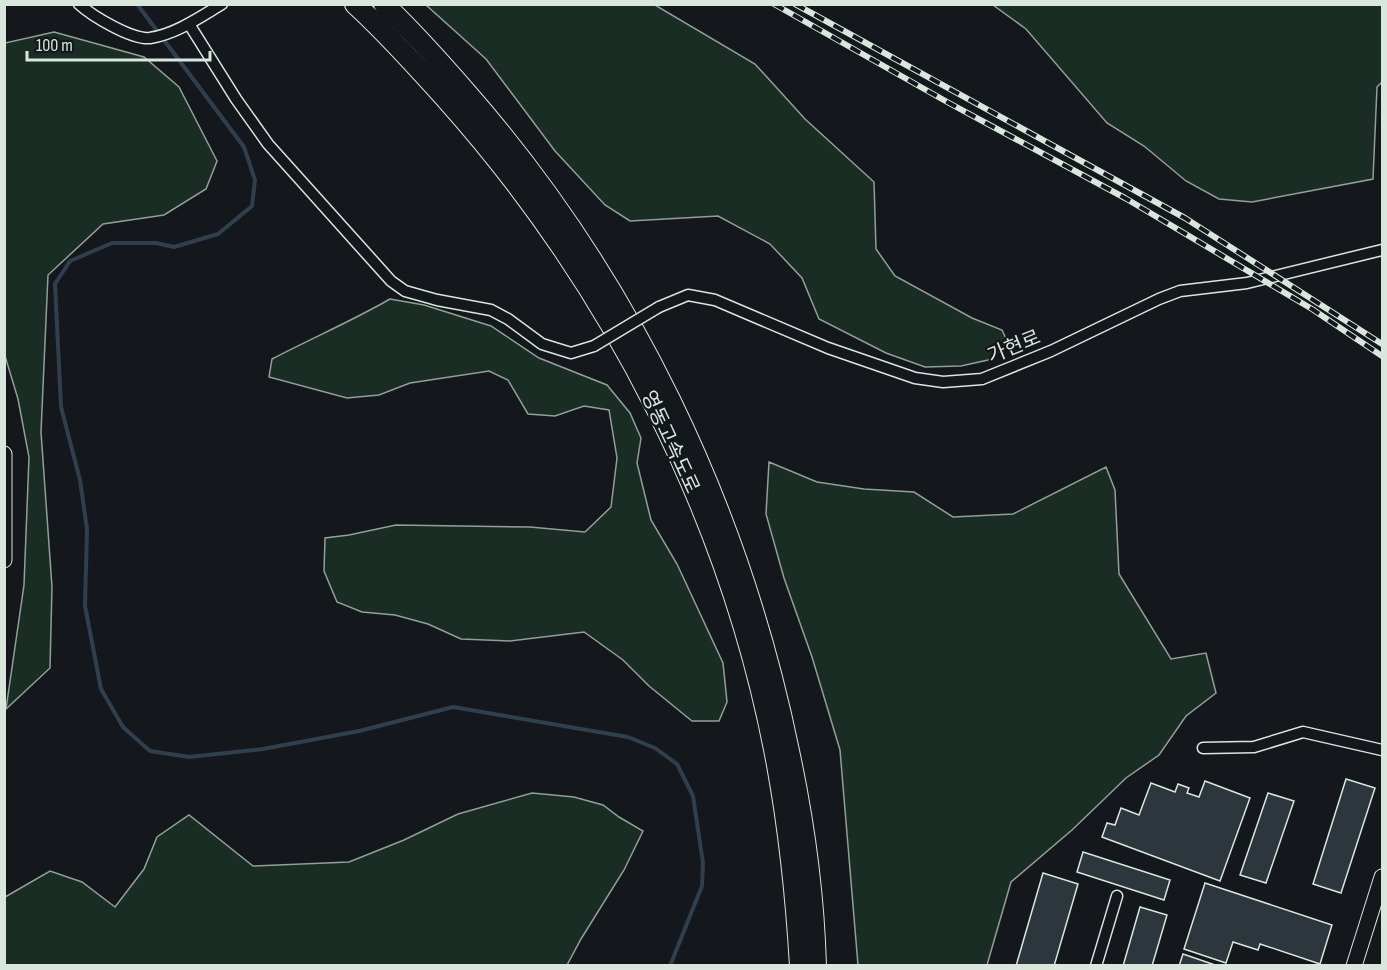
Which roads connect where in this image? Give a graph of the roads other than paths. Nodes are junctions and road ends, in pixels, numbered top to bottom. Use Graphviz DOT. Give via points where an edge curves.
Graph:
graph roads {
  1 [pos="79,4"];
  2 [pos="222,4"];
  3 [pos="356,4"];
  4 [pos="384,4"];
  5 [pos="189,24"];
  6 [pos="1383,250"];
  7 [pos="4,454"];
  8 [pos="4,560"];
  9 [pos="1203,748"];
  10 [pos="1383,750"];
  11 [pos="1383,877"];
  12 [pos="1117,896"];
  13 [pos="800,966"];
  14 [pos="816,966"];
  15 [pos="1096,966"];
  16 [pos="1354,966"];
  1 -- 5 [label="street" via="91,15 141,38"];
  2 -- 5 [label="street"];
  3 -- 13 [label="highway, 영동고속도로" via="478,135 530,201 603,312 664,426 719,554 762,700 789,838"];
  4 -- 14 [label="highway, 영동고속도로" via="496,126 558,207 636,336 706,476 746,585 781,708 799,798"];
  5 -- 6 [label="street, 가현로, bridge" via="268,144 391,281 405,291 491,310 542,344 570,353 594,346 688,295 715,300 828,348 915,378 943,382 982,379 1180,291 1247,283"];
  7 -- 8 [label="street"];
  9 -- 10 [label="street" via="1254,747 1302,732"];
  11 -- 16 [label="street"];
  12 -- 15 [label="street"];
}
